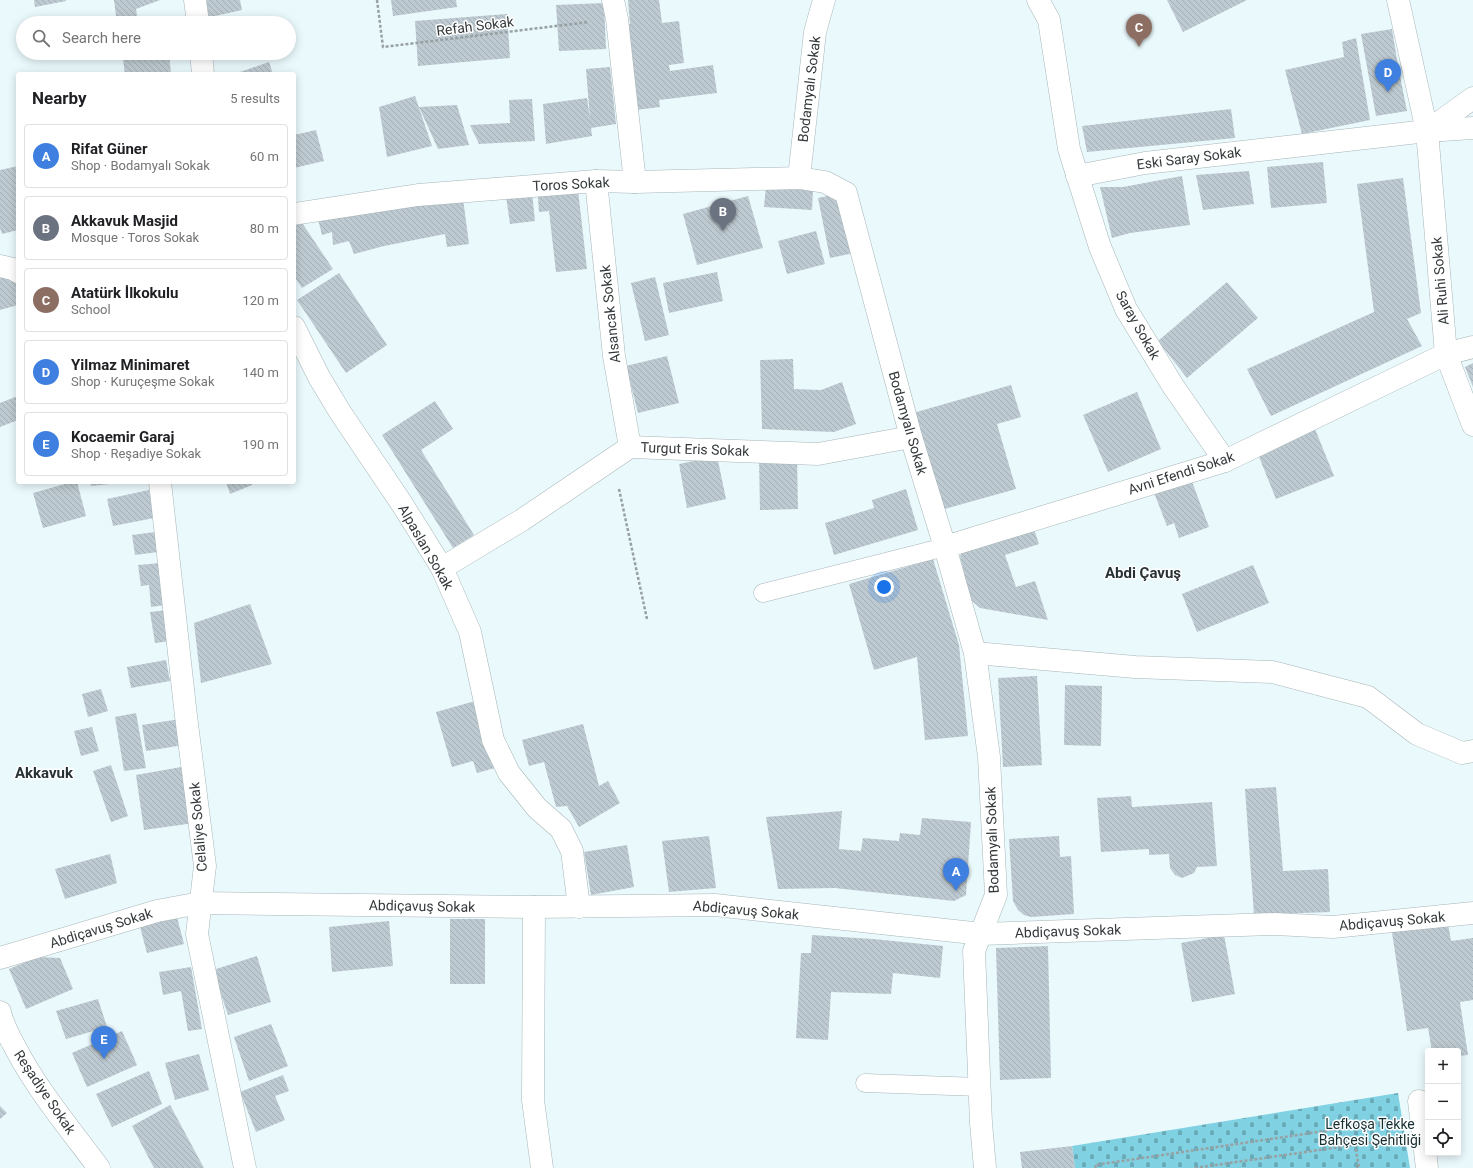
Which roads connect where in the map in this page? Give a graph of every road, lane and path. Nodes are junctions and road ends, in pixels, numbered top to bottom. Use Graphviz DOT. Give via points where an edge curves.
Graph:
graph roads {
  1 [pos="195,0"];
  2 [pos="377,0"];
  3 [pos="824,0"];
  4 [pos="1038,0"];
  5 [pos="1398,0"];
  6 [pos="615,9"];
  7 [pos="197,16"];
  8 [pos="202,60"];
  9 [pos="203,72"];
  10 [pos="1473,98"];
  11 [pos="1473,128"];
  12 [pos="1427,131"];
  13 [pos="1076,176"];
  14 [pos="799,178"];
  15 [pos="596,181"];
  16 [pos="635,182"];
  17 [pos="846,193"];
  18 [pos="296,214"];
  19 [pos="0,266"];
  20 [pos="16,271"];
  21 [pos="296,331"];
  22 [pos="1473,347"];
  23 [pos="1446,354"];
  24 [pos="1473,425"];
  25 [pos="911,437"];
  26 [pos="630,447"];
  27 [pos="612,460"];
  28 [pos="1225,461"];
  29 [pos="160,484"];
  30 [pos="945,547"];
  31 [pos="442,568"];
  32 [pos="763,593"];
  33 [pos="647,619"];
  34 [pos="975,653"];
  35 [pos="1473,751"];
  36 [pos="200,903"];
  37 [pos="534,907"];
  38 [pos="579,907"];
  39 [pos="1473,913"];
  40 [pos="982,934"];
  41 [pos="0,958"];
  42 [pos="0,1012"];
  43 [pos="866,1083"];
  44 [pos="980,1087"];
  45 [pos="1419,1101"];
  46 [pos="1393,1126"];
  47 [pos="1394,1132"];
  48 [pos="1355,1144"];
  49 [pos="99,1168"];
  50 [pos="245,1168"];
  51 [pos="542,1168"];
  52 [pos="985,1168"];
  53 [pos="1096,1168"];
  54 [pos="1195,1168"];
  55 [pos="1356,1168"];
  56 [pos="1427,1168"];
  1 -- 7 [label="street"];
  2 -- 6 [label="path, Refah Sokak" via="383,47"];
  3 -- 14 [label="street, Bodamyalı Sokak" via="815,32"];
  4 -- 13 [label="street" via="1049,20 1068,149"];
  5 -- 12 [label="street, Ali Ruhi Sokak"];
  6 -- 16 [label="street"];
  8 -- 9 [label="street"];
  10 -- 12 [label="street, Eski Saray Sokak"];
  11 -- 12 [label="street"];
  12 -- 13 [label="street, Eski Saray Sokak" via="1145,163"];
  12 -- 23 [label="street, Ali Ruhi Sokak"];
  13 -- 28 [label="street, Saray Sokak" via="1100,247 1126,309 1173,386"];
  14 -- 16 [label="street, Toros Sokak"];
  14 -- 17 [label="street, Toros Sokak" via="825,182"];
  15 -- 16 [label="street, Toros Sokak"];
  15 -- 18 [label="street, Toros Sokak" via="418,195"];
  15 -- 26 [label="street, Alsancak Sokak" via="614,356"];
  17 -- 25 [label="street, Bodamyalı Sokak"];
  19 -- 20 [label="street"];
  21 -- 31 [label="street, Alpaslan Sokak" via="340,412"];
  22 -- 23 [label="street, Avni Efendi Sokak"];
  23 -- 24 [label="street, Ali Ruhi Sokak"];
  23 -- 28 [label="street, Avni Efendi Sokak"];
  25 -- 26 [label="street, Turgut Eris Sokak" via="818,454"];
  25 -- 30 [label="street, Bodamyalı Sokak"];
  26 -- 27 [label="street, Turgut Eris Sokak"];
  27 -- 31 [label="street, Turgut Eris Sokak" via="522,520"];
  27 -- 33 [label="path"];
  28 -- 30 [label="street, Avni Efendi Sokak"];
  29 -- 36 [label="street, Celaliye Sokak" via="205,866"];
  30 -- 32 [label="lane"];
  30 -- 34 [label="street, Bodamyalı Sokak"];
  31 -- 38 [label="street, Alpaslan Sokak" via="470,632 493,740 509,774 537,808 561,829 572,851"];
  34 -- 35 [label="street" via="1135,666 1272,672 1368,697 1417,734 1462,753"];
  34 -- 40 [label="street, Bodamyalı Sokak" via="989,757 996,895"];
  36 -- 37 [label="street, Abdiçavuş Sokak"];
  36 -- 41 [label="street, Abdiçavuş Sokak" via="157,911"];
  36 -- 50 [label="street, Celaliye Sokak" via="196,934"];
  37 -- 38 [label="street, Abdiçavuş Sokak"];
  37 -- 51 [label="street" via="533,1100"];
  38 -- 40 [label="street, Abdiçavuş Sokak" via="715,905"];
  39 -- 40 [label="street, Abdiçavuş Sokak" via="1333,927 1275,924"];
  40 -- 44 [label="street, Bodamyalı Sokak" via="974,951"];
  42 -- 49 [label="street, Reşadiye Sokak" via="3,1024 23,1063"];
  43 -- 44 [label="lane"];
  44 -- 52 [label="street, Bodamyalı Sokak"];
  45 -- 56 [label="street"];
  46 -- 53 [label="path" via="1392,1120 1095,1165"];
  47 -- 48 [label="path" via="1395,1139"];
  48 -- 54 [label="path"];
  48 -- 55 [label="path" via="1359,1168"];
}
